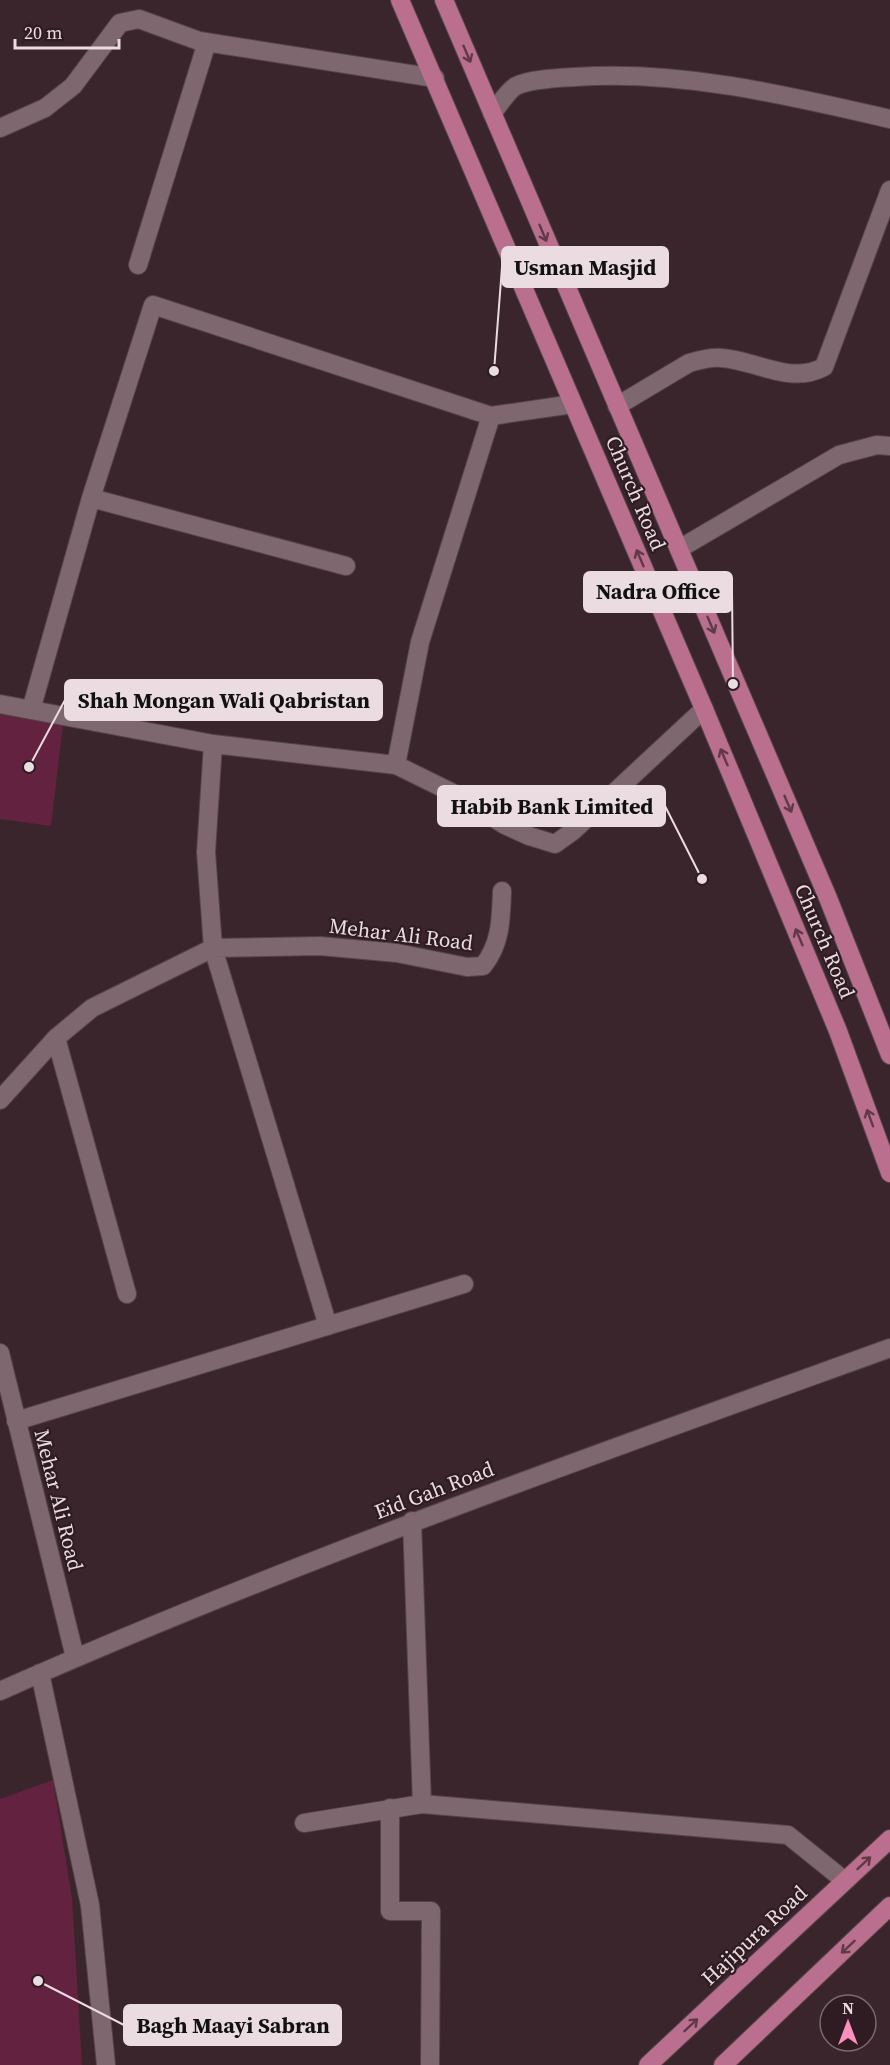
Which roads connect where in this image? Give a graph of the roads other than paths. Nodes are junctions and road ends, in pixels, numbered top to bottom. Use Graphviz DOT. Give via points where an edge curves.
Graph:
graph roads {
  1 [pos="400,0"];
  2 [pos="444,0"];
  3 [pos="207,42"];
  4 [pos="435,78"];
  5 [pos="492,113"];
  6 [pos="890,119"];
  7 [pos="0,128"];
  8 [pos="890,190"];
  9 [pos="138,266"];
  10 [pos="573,404"];
  11 [pos="617,406"];
  12 [pos="491,416"];
  13 [pos="890,446"];
  14 [pos="91,498"];
  15 [pos="679,549"];
  16 [pos="346,566"];
  17 [pos="0,704"];
  18 [pos="704,709"];
  19 [pos="31,710"];
  20 [pos="213,744"];
  21 [pos="396,765"];
  22 [pos="502,891"];
  23 [pos="213,948"];
  24 [pos="56,1038"];
  25 [pos="890,1055"];
  26 [pos="0,1100"];
  27 [pos="890,1173"];
  28 [pos="464,1284"];
  29 [pos="127,1293"];
  30 [pos="328,1326"];
  31 [pos="890,1348"];
  32 [pos="0,1353"];
  33 [pos="16,1421"];
  34 [pos="412,1521"];
  35 [pos="75,1657"];
  36 [pos="40,1673"];
  37 [pos="0,1691"];
  38 [pos="422,1804"];
  39 [pos="390,1808"];
  40 [pos="304,1823"];
  41 [pos="890,1839"];
  42 [pos="845,1881"];
  43 [pos="890,1906"];
  44 [pos="106,2065"];
  45 [pos="430,2065"];
  46 [pos="648,2065"];
  47 [pos="723,2065"];
  1 -- 4 [label="main road, Church Road"];
  2 -- 5 [label="main road, Church Road, one-way"];
  3 -- 4 [label="street"];
  3 -- 7 [label="street" via="139,19 120,23 74,86 45,108"];
  3 -- 9 [label="street"];
  4 -- 10 [label="main road, Church Road"];
  5 -- 6 [label="street" via="516,86 599,75 679,78 761,90"];
  5 -- 11 [label="main road, Church Road, one-way"];
  8 -- 11 [label="street" via="824,367 810,375 790,374 722,358 699,360"];
  10 -- 12 [label="street"];
  18 -- 10 [label="main road, Church Road, one-way"];
  11 -- 15 [label="main road, Church Road"];
  12 -- 14 [label="street" via="153,305"];
  12 -- 21 [label="street" via="420,642"];
  13 -- 15 [label="street" via="877,445 839,455"];
  14 -- 16 [label="street"];
  14 -- 19 [label="street"];
  15 -- 25 [label="main road, Church Road, one-way" via="828,898"];
  17 -- 19 [label="street"];
  18 -- 21 [label="street" via="555,844 505,825 457,795"];
  27 -- 18 [label="main road, Church Road, one-way" via="838,1031"];
  19 -- 20 [label="street"];
  20 -- 21 [label="street"];
  20 -- 23 [label="street" via="206,852"];
  22 -- 23 [label="street, Mehar Ali Road" via="500,933 483,966 320,946"];
  23 -- 24 [label="street, Mehar Ali Road" via="92,1008"];
  23 -- 30 [label="street"];
  24 -- 26 [label="street, Mehar Ali Road"];
  24 -- 29 [label="street"];
  28 -- 30 [label="street"];
  30 -- 33 [label="street"];
  31 -- 34 [label="street, Eid Gah Road"];
  32 -- 33 [label="street, Mehar Ali Road"];
  33 -- 35 [label="street, Mehar Ali Road"];
  34 -- 35 [label="street, Eid Gah Road"];
  34 -- 38 [label="street"];
  35 -- 36 [label="street, Eid Gah Road"];
  36 -- 37 [label="street, Eid Gah Road"];
  36 -- 44 [label="street" via="90,1905"];
  38 -- 39 [label="street"];
  38 -- 42 [label="street" via="788,1835"];
  39 -- 40 [label="street"];
  39 -- 45 [label="street" via="390,1911 431,1911"];
  42 -- 41 [label="main road, Hajipura Road, one-way"];
  46 -- 42 [label="main road, Hajipura Road, one-way"];
  43 -- 47 [label="main road, one-way"];
}
